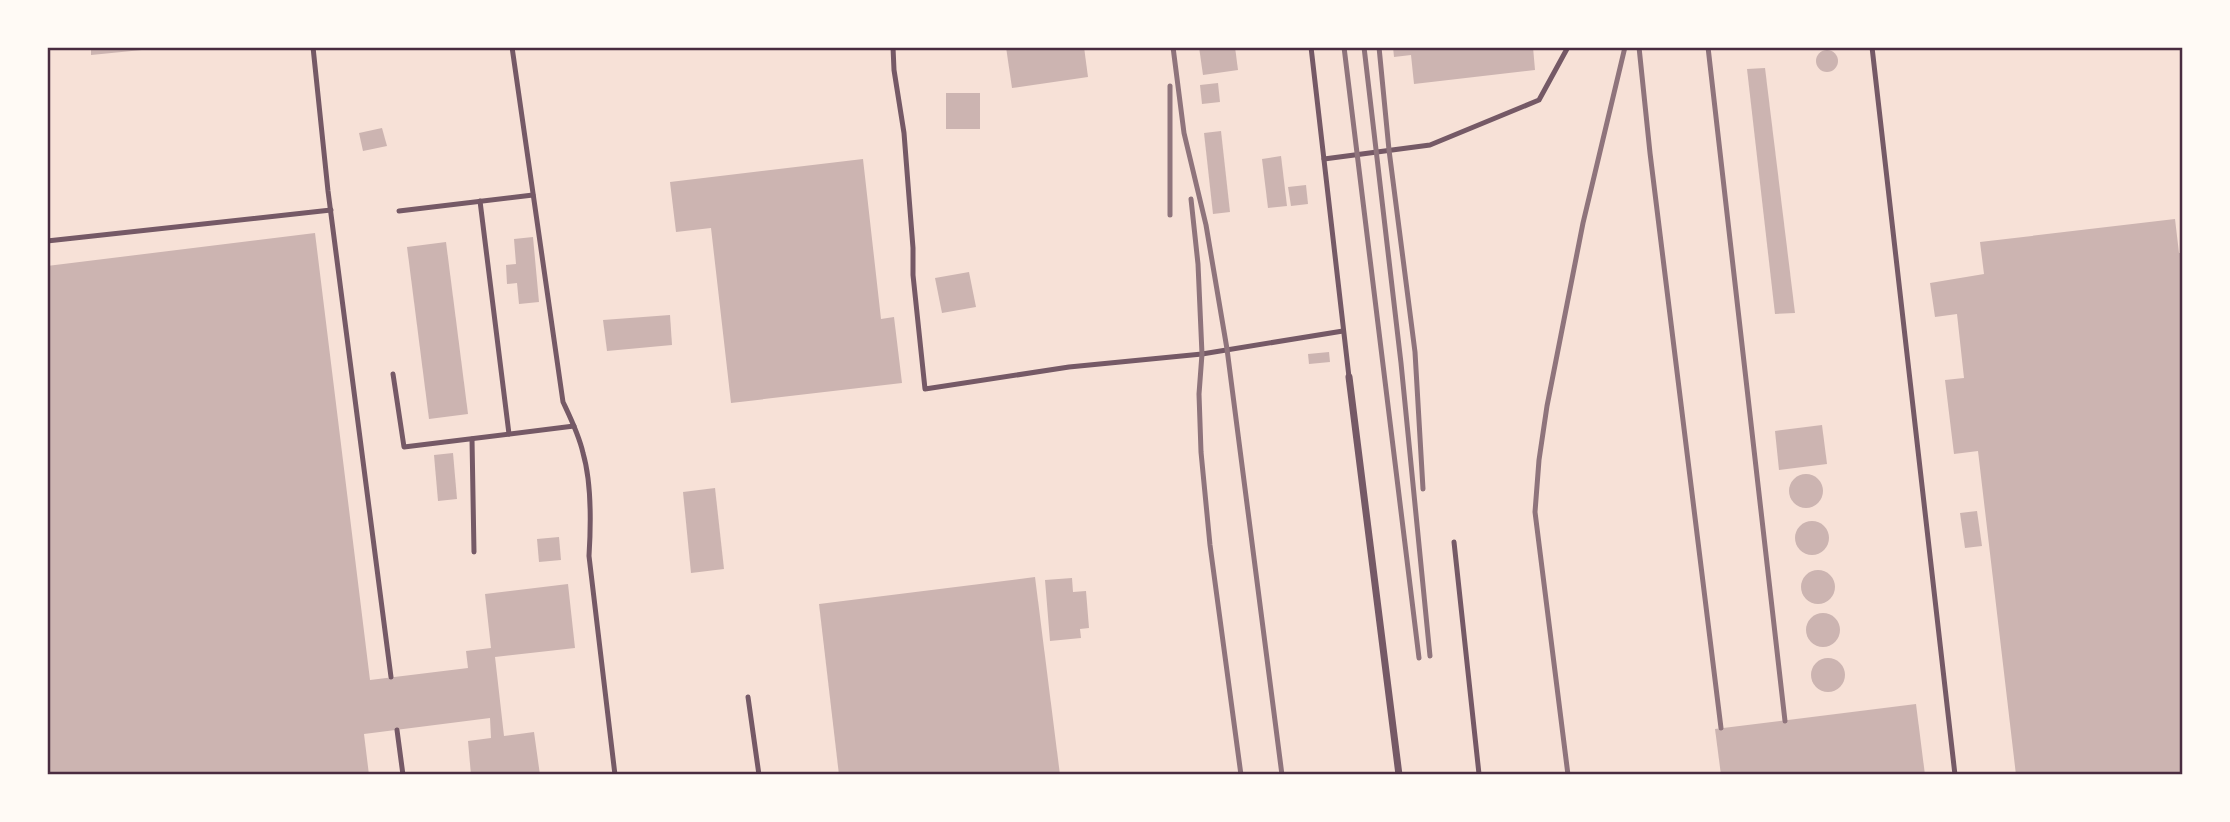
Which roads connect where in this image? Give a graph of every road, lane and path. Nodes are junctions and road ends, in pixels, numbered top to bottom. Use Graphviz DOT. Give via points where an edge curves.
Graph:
graph roads {
  1 [pos="313,47"];
  2 [pos="512,47"];
  3 [pos="893,47"];
  4 [pos="1311,47"];
  5 [pos="1568,47"];
  6 [pos="1872,47"];
  7 [pos="1324,159"];
  8 [pos="533,195"];
  9 [pos="480,201"];
  10 [pos="331,210"];
  11 [pos="399,211"];
  12 [pos="47,241"];
  13 [pos="1343,331"];
  14 [pos="393,374"];
  15 [pos="1349,377"];
  16 [pos="574,426"];
  17 [pos="509,434"];
  18 [pos="472,439"];
  19 [pos="1454,542"];
  20 [pos="474,552"];
  21 [pos="391,677"];
  22 [pos="748,697"];
  23 [pos="397,730"];
  24 [pos="403,775"];
  25 [pos="615,775"];
  26 [pos="759,775"];
  27 [pos="1399,775"];
  28 [pos="1476,775"];
  29 [pos="1955,775"];
  1 -- 10 [label="lane"];
  2 -- 8 [label="lane"];
  3 -- 13 [label="lane" via="925,389"];
  4 -- 7 [label="lane"];
  5 -- 7 [label="lane" via="1539,100 1430,145"];
  6 -- 29 [label="lane"];
  7 -- 13 [label="lane"];
  8 -- 9 [label="lane"];
  8 -- 16 [label="lane" via="563,402"];
  9 -- 11 [label="lane"];
  9 -- 17 [label="lane"];
  10 -- 12 [label="lane"];
  10 -- 21 [label="lane"];
  13 -- 15 [label="lane"];
  14 -- 18 [label="lane" via="404,447"];
  15 -- 27 [label="street"];
  16 -- 17 [label="lane"];
  16 -- 25 [label="lane" via="584,455 592,520 589,556"];
  17 -- 18 [label="lane"];
  18 -- 20 [label="lane"];
  19 -- 28 [label="lane"];
  22 -- 26 [label="lane"];
  23 -- 24 [label="lane"];
}
